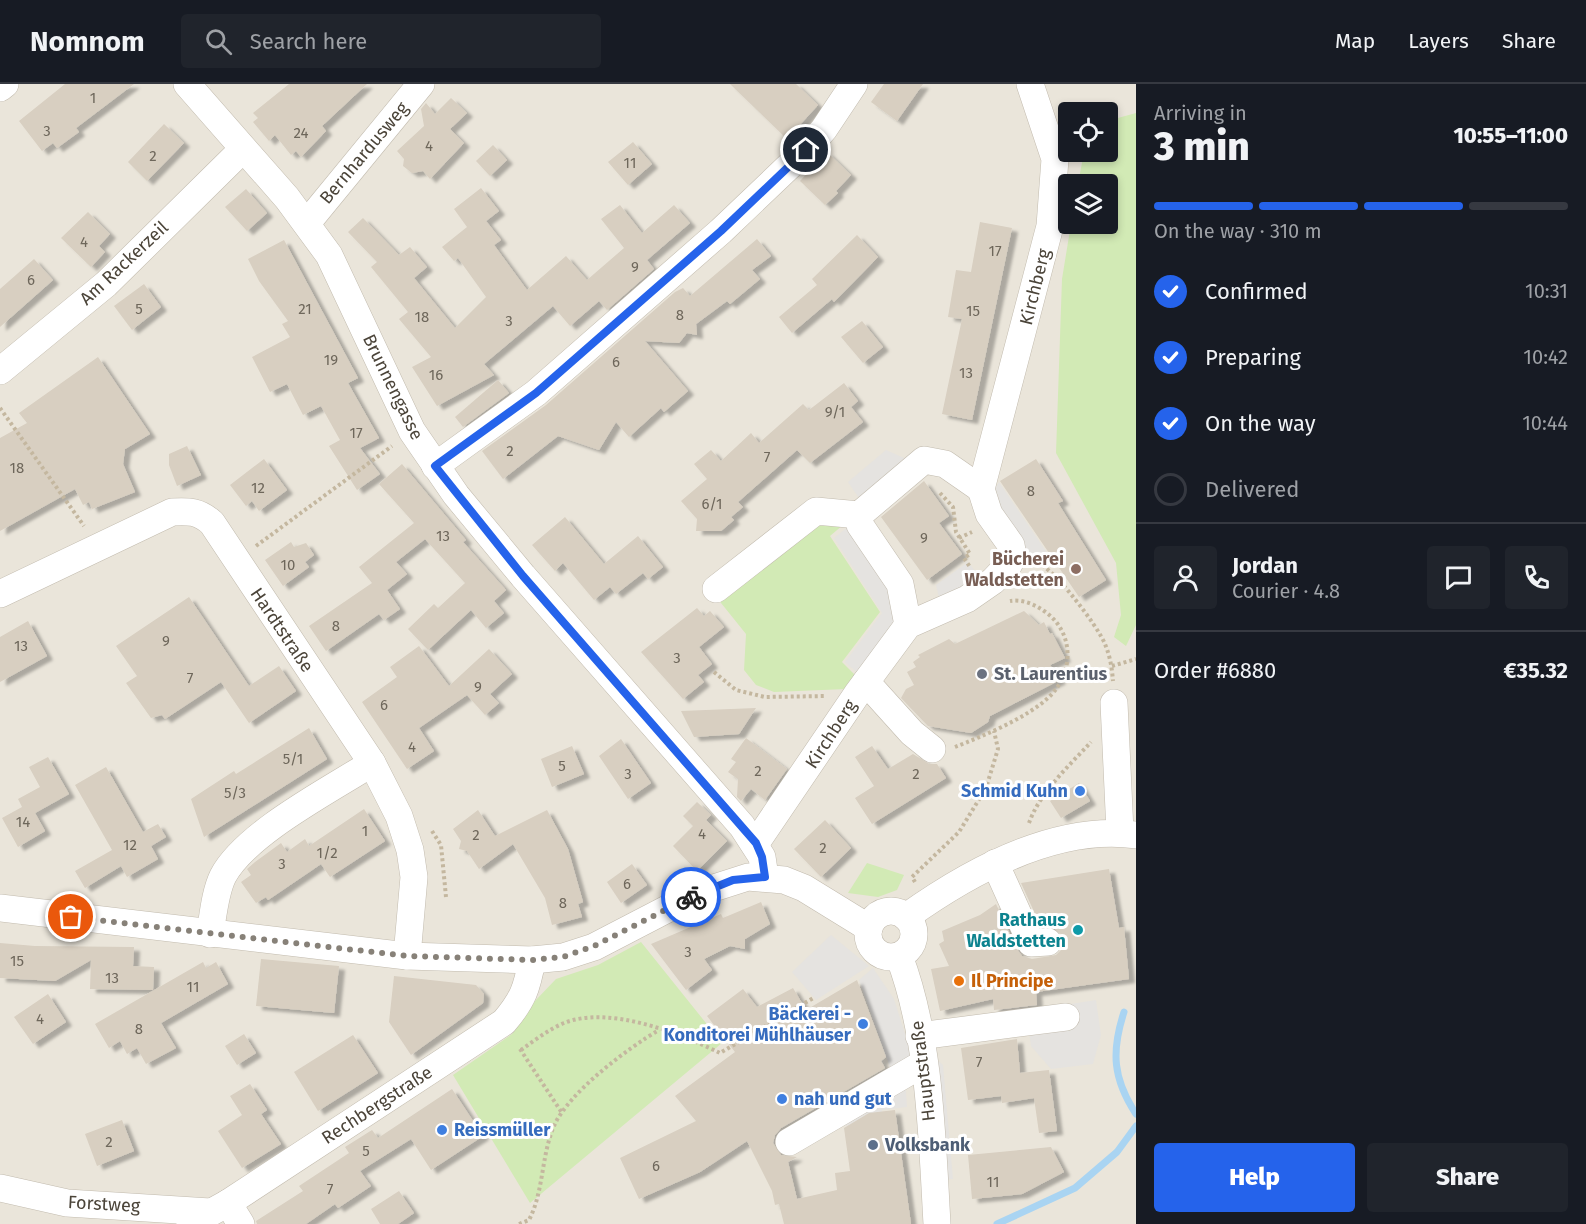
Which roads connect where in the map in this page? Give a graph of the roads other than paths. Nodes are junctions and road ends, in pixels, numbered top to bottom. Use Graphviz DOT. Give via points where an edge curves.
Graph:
graph roads {
  1 [pos="5,84"];
  2 [pos="187,84"];
  3 [pos="421,84"];
  4 [pos="854,84"];
  5 [pos="1030,84"];
  6 [pos="0,87"];
  7 [pos="243,149"];
  8 [pos="307,223"];
  9 [pos="0,370"];
  10 [pos="435,466"];
  11 [pos="981,489"];
  12 [pos="860,515"];
  13 [pos="716,590"];
  14 [pos="0,594"];
  15 [pos="908,625"];
  16 [pos="861,688"];
  17 [pos="1114,703"];
  18 [pos="932,749"];
  19 [pos="372,763"];
  20 [pos="1128,834"];
  21 [pos="756,843"];
  22 [pos="1007,858"];
  23 [pos="765,877"];
  24 [pos="0,908"];
  25 [pos="917,910"];
  26 [pos="869,928"];
  27 [pos="210,934"];
  28 [pos="1048,942"];
  29 [pos="407,956"];
  30 [pos="899,956"];
  31 [pos="532,960"];
  32 [pos="1066,1017"];
  33 [pos="920,1036"];
  34 [pos="924,1063"];
  35 [pos="789,1142"];
  36 [pos="0,1188"];
  37 [pos="217,1216"];
  38 [pos="937,1224"];
  1 -- 6 [label="street"];
  2 -- 7 [label="street, Brunnengasse"];
  3 -- 8 [label="street, Bernhardusweg"];
  4 -- 10 [label="street" via="806,150 721,231 536,393"];
  5 -- 11 [label="street, Kirchberg" via="1055,159 1050,226"];
  7 -- 8 [label="street, Brunnengasse"];
  7 -- 9 [label="street, Am Rackerzeil" via="106,284"];
  8 -- 10 [label="street, Brunnengasse" via="348,292 412,431"];
  10 -- 21 [label="street, Brunnengasse" via="523,576"];
  11 -- 12 [label="street" via="936,460 924,460"];
  11 -- 15 [label="street" via="989,514 1011,545 1013,556 1009,564 992,595"];
  12 -- 13 [label="street" via="816,511"];
  12 -- 15 [label="street" via="860,525 900,584"];
  14 -- 19 [label="street, Hardtstraße" via="172,512 190,510 203,515"];
  15 -- 16 [label="street, Kirchberg"];
  16 -- 18 [label="street"];
  16 -- 21 [label="street, Kirchberg"];
  17 -- 20 [label="street"];
  19 -- 27 [label="street" via="280,821 240,855 223,876"];
  19 -- 29 [label="street, Hardtstraße" via="399,816 410,850 414,877"];
  20 -- 22 [label="street" via="1064,840"];
  21 -- 23 [label="street, Brunnengasse"];
  22 -- 25 [label="street" via="967,877"];
  22 -- 28 [label="street" via="1032,943"];
  23 -- 26 [label="street" via="804,888"];
  23 -- 31 [label="street" via="748,877 715,886 594,946 563,957"];
  24 -- 27 [label="street"];
  25 -- 26 [label="street" via="882,913"];
  25 -- 30 [label="street" via="912,924 914,937 909,949"];
  26 -- 30 [label="street" via="874,950 885,956"];
  27 -- 29 [label="street"];
  29 -- 31 [label="street"];
  30 -- 33 [label="street, Hauptstraße" via="914,1000"];
  31 -- 37 [label="street, Rechbergstraße" via="520,1004 504,1022"];
  32 -- 33 [label="street"];
  33 -- 34 [label="street, Hauptstraße"];
  34 -- 35 [label="street"];
  34 -- 38 [label="street, Hauptstraße"];
  36 -- 37 [label="street, Forstweg" via="67,1203"];
}
